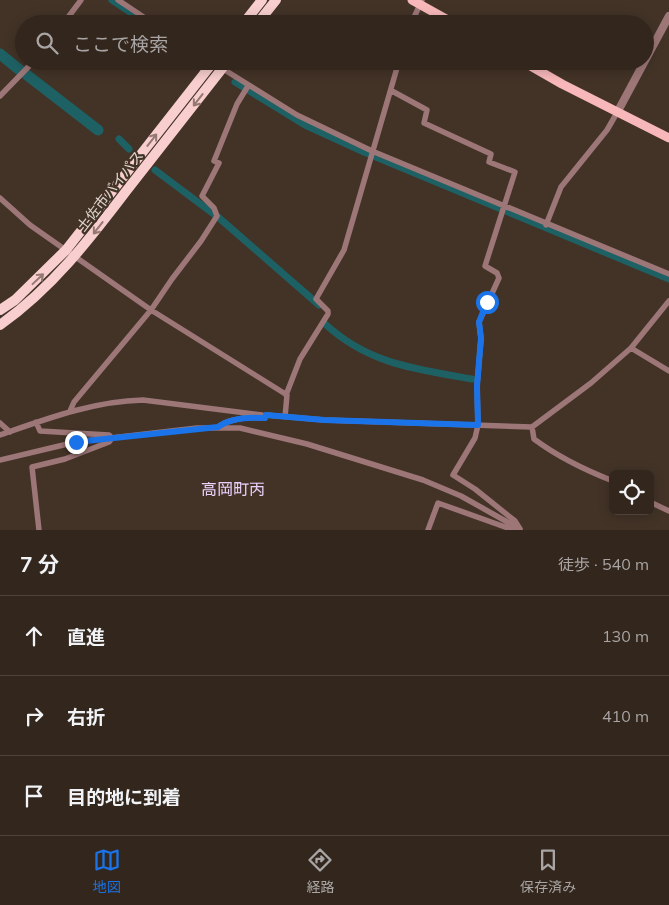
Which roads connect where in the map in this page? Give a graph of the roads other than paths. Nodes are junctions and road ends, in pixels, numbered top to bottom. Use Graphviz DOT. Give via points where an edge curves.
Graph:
graph roads {
  1 [pos="81,0"];
  2 [pos="118,0"];
  3 [pos="262,0"];
  4 [pos="276,0"];
  5 [pos="418,2"];
  6 [pos="70,15"];
  7 [pos="140,15"];
  8 [pos="250,15"];
  9 [pos="264,15"];
  10 [pos="414,15"];
  11 [pos="440,15"];
  12 [pos="669,16"];
  13 [pos="654,44"];
  14 [pos="25,70"];
  15 [pos="212,70"];
  16 [pos="213,70"];
  17 [pos="226,70"];
  18 [pos="396,70"];
  19 [pos="538,70"];
  20 [pos="640,70"];
  21 [pos="246,88"];
  22 [pos="392,91"];
  23 [pos="0,96"];
  24 [pos="618,111"];
  25 [pos="669,138"];
  26 [pos="371,153"];
  27 [pos="0,198"];
  28 [pos="503,208"];
  29 [pos="546,225"];
  30 [pos="66,250"];
  31 [pos="76,256"];
  32 [pos="669,274"];
  33 [pos="669,301"];
  34 [pos="0,310"];
  35 [pos="151,310"];
  36 [pos="0,325"];
  37 [pos="631,348"];
  38 [pos="669,371"];
  39 [pos="286,395"];
  40 [pos="70,411"];
  41 [pos="266,415"];
  42 [pos="285,417"];
  43 [pos="36,422"];
  44 [pos="0,423"];
  45 [pos="478,425"];
  46 [pos="218,427"];
  47 [pos="532,428"];
  48 [pos="10,432"];
  49 [pos="0,435"];
  50 [pos="112,438"];
  51 [pos="0,460"];
  52 [pos="609,480"];
  53 [pos="654,504"];
  54 [pos="669,510"];
  55 [pos="520,529"];
  56 [pos="39,530"];
  57 [pos="428,530"];
  1 -- 6 [label="street"];
  2 -- 7 [label="street"];
  3 -- 8 [label="highway"];
  4 -- 9 [label="highway"];
  5 -- 10 [label="street"];
  5 -- 11 [label="main road"];
  12 -- 13 [label="street"];
  14 -- 23 [label="street"];
  30 -- 15 [label="highway, 土佐市バイパス, one-way"];
  16 -- 31 [label="highway, 土佐市バイパス, one-way"];
  17 -- 21 [label="street"];
  18 -- 22 [label="street"];
  19 -- 24 [label="main road"];
  20 -- 24 [label="street"];
  21 -- 26 [label="street"];
  21 -- 35 [label="street" via="214,161 219,164 203,191 202,196 217,216"];
  22 -- 26 [label="street"];
  22 -- 28 [label="street" via="427,110 424,123 491,154 489,162 515,172"];
  24 -- 25 [label="main road"];
  24 -- 29 [label="street" via="607,130 561,187"];
  26 -- 28 [label="street"];
  26 -- 39 [label="street" via="344,250 316,299 328,314 300,359"];
  27 -- 30 [label="street" via="30,225"];
  28 -- 29 [label="street"];
  28 -- 45 [label="street" via="485,266 497,273 498,278 479,322"];
  29 -- 32 [label="street"];
  30 -- 31 [label="street"];
  34 -- 30 [label="highway, 土佐市バイパス, one-way" via="15,300"];
  31 -- 35 [label="street"];
  31 -- 36 [label="highway, 土佐市バイパス" via="24,308"];
  33 -- 37 [label="street"];
  35 -- 39 [label="street"];
  35 -- 40 [label="street"];
  37 -- 38 [label="street"];
  37 -- 47 [label="street"];
  39 -- 42 [label="street"];
  40 -- 41 [label="street" via="143,400"];
  40 -- 43 [label="street"];
  41 -- 42 [label="street"];
  41 -- 46 [label="street" via="265,418 247,417"];
  42 -- 45 [label="street"];
  43 -- 48 [label="street"];
  43 -- 50 [label="street" via="40,431 109,435"];
  44 -- 48 [label="street"];
  45 -- 47 [label="street"];
  45 -- 55 [label="street" via="475,438 452,475 475,489 516,522"];
  46 -- 50 [label="street"];
  46 -- 55 [label="street" via="278,436 373,463 461,496"];
  47 -- 52 [label="street" via="534,439 550,450 588,472"];
  48 -- 49 [label="street"];
  50 -- 51 [label="street" via="76,442"];
  50 -- 56 [label="street" via="65,459 32,467"];
  53 -- 54 [label="street"];
  55 -- 57 [label="street" via="508,528 438,503"];
}
